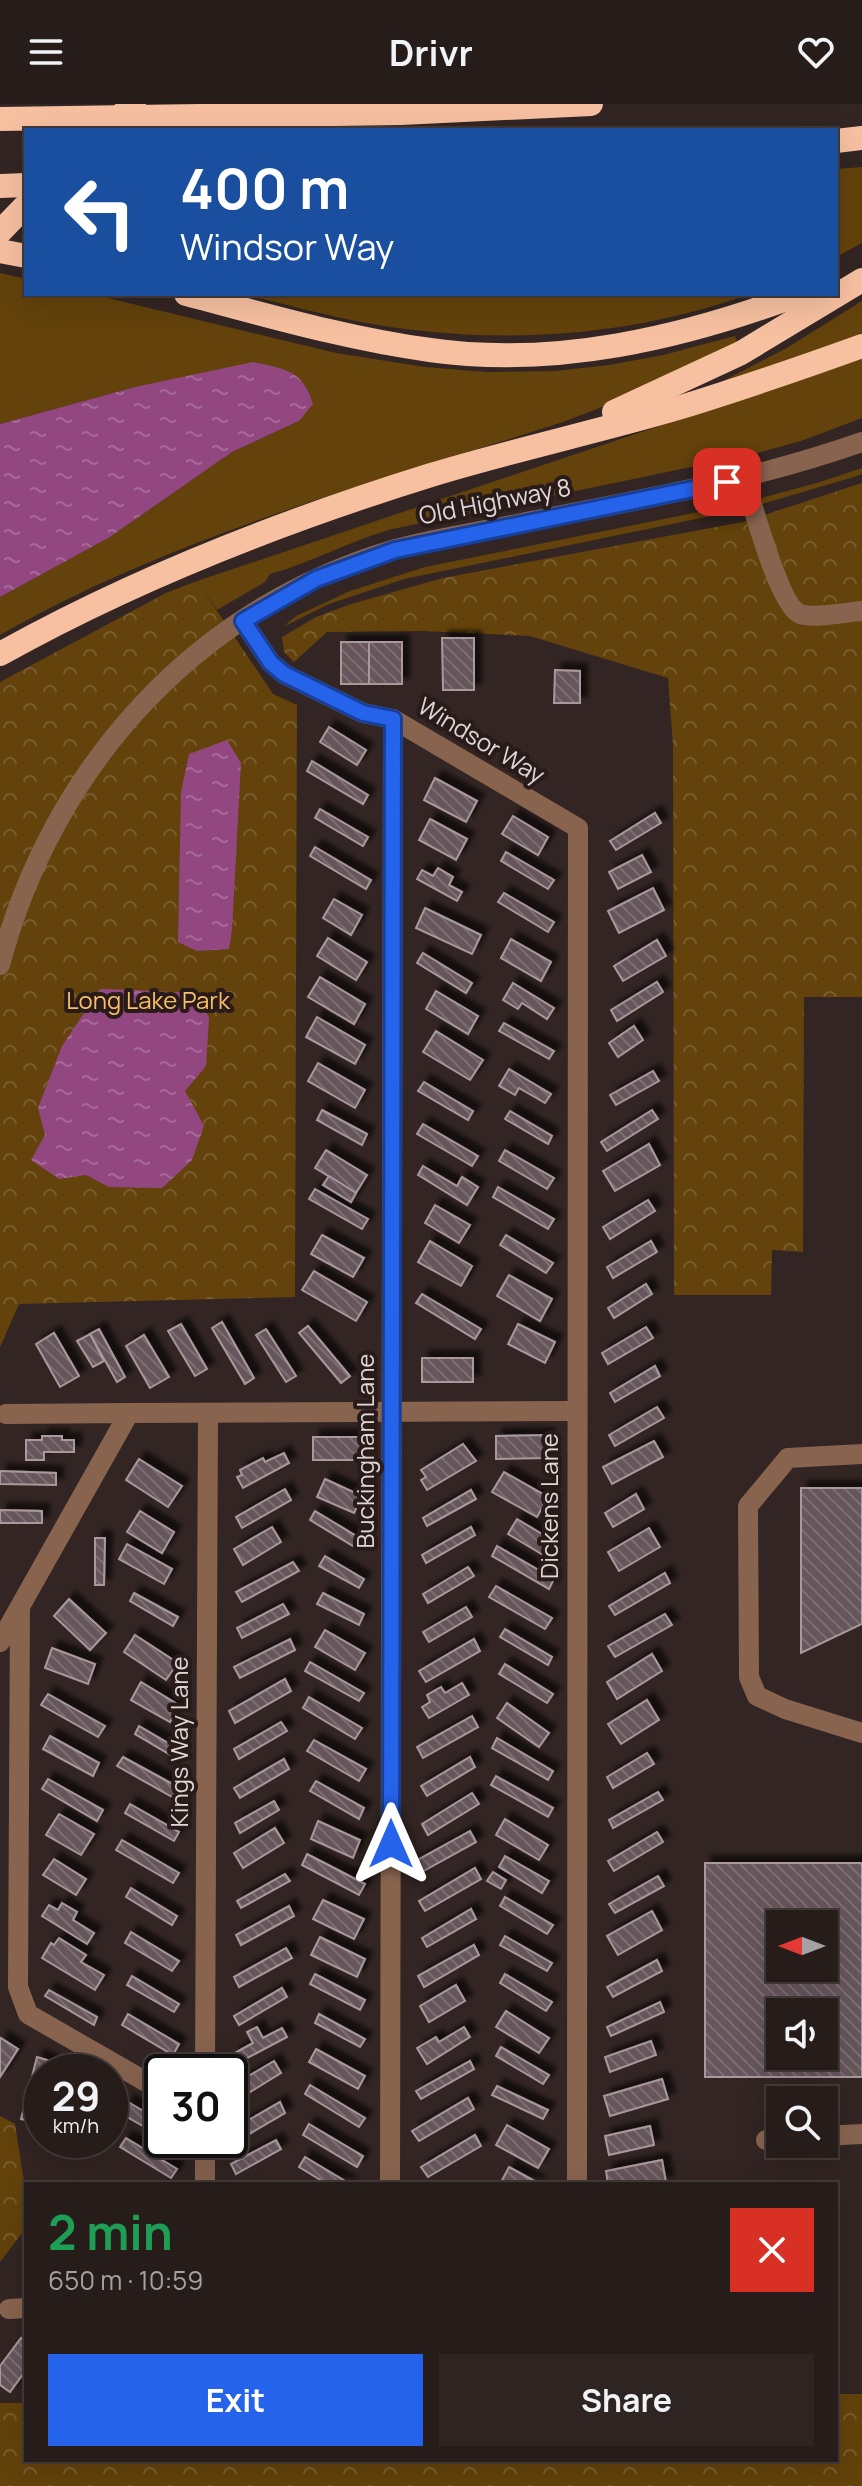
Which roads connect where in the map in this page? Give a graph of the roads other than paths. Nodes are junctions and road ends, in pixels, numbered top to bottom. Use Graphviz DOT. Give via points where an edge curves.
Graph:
graph roads {
  1 [pos="32,104"];
  2 [pos="591,104"];
  3 [pos="120,117"];
  4 [pos="0,119"];
  5 [pos="862,138"];
  6 [pos="838,141"];
  7 [pos="24,185"];
  8 [pos="0,186"];
  9 [pos="24,207"];
  10 [pos="0,232"];
  11 [pos="0,251"];
  12 [pos="24,256"];
  13 [pos="862,266"];
  14 [pos="838,277"];
  15 [pos="862,280"];
  16 [pos="838,294"];
  17 [pos="194,296"];
  18 [pos="794,296"];
  19 [pos="835,296"];
  20 [pos="862,346"];
  21 [pos="862,442"];
  22 [pos="457,468"];
  23 [pos="744,478"];
  24 [pos="862,611"];
  25 [pos="243,621"];
  26 [pos="0,654"];
  27 [pos="393,719"];
  28 [pos="578,828"];
  29 [pos="8,909"];
  30 [pos="0,965"];
  31 [pos="576,1411"];
  32 [pos="392,1412"];
  33 [pos="129,1413"];
  34 [pos="208,1413"];
  35 [pos="6,1414"];
  36 [pos="862,1454"];
  37 [pos="20,1607"];
  38 [pos="0,1642"];
  39 [pos="862,1733"];
  40 [pos="9,1886"];
  41 [pos="205,2054"];
  42 [pos="144,2081"];
  43 [pos="862,2134"];
  44 [pos="838,2135"];
  45 [pos="205,2158"];
  46 [pos="205,2182"];
  47 [pos="390,2182"];
  48 [pos="577,2182"];
  1 -- 3 [label="highway"];
  2 -- 3 [label="highway"];
  3 -- 4 [label="highway"];
  5 -- 6 [label="highway"];
  7 -- 8 [label="highway"];
  9 -- 10 [label="highway"];
  11 -- 12 [label="highway"];
  13 -- 14 [label="highway"];
  15 -- 16 [label="highway"];
  17 -- 18 [label="highway" via="431,351 515,355 634,342"];
  19 -- 22 [label="highway" via="672,387 549,438"];
  20 -- 22 [label="highway" via="690,404"];
  21 -- 23 [label="street, Old Highway 8"];
  22 -- 26 [label="highway" via="224,548"];
  23 -- 24 [label="street" via="792,609 801,615"];
  23 -- 25 [label="street, Old Highway 8" via="395,550 316,579"];
  25 -- 27 [label="street, Windsor Way" via="284,674 363,713"];
  25 -- 29 [label="street, Old Highway 8" via="180,667 109,741 83,776"];
  27 -- 28 [label="street, Windsor Way"];
  27 -- 32 [label="street, Buckingham Lane"];
  28 -- 31 [label="street, Dickens Lane"];
  29 -- 30 [label="street, Old Highway 8"];
  31 -- 32 [label="street"];
  31 -- 48 [label="street, Dickens Lane"];
  32 -- 34 [label="street"];
  32 -- 47 [label="street, Buckingham Lane"];
  33 -- 34 [label="street"];
  33 -- 35 [label="street"];
  33 -- 37 [label="street"];
  34 -- 41 [label="street, Kings Way Lane"];
  36 -- 39 [label="street" via="788,1458 748,1506 749,1677 757,1696"];
  37 -- 38 [label="street"];
  37 -- 40 [label="street"];
  40 -- 42 [label="street" via="18,1987 28,2014"];
  43 -- 44 [label="street"];
  45 -- 46 [label="street"];
}
